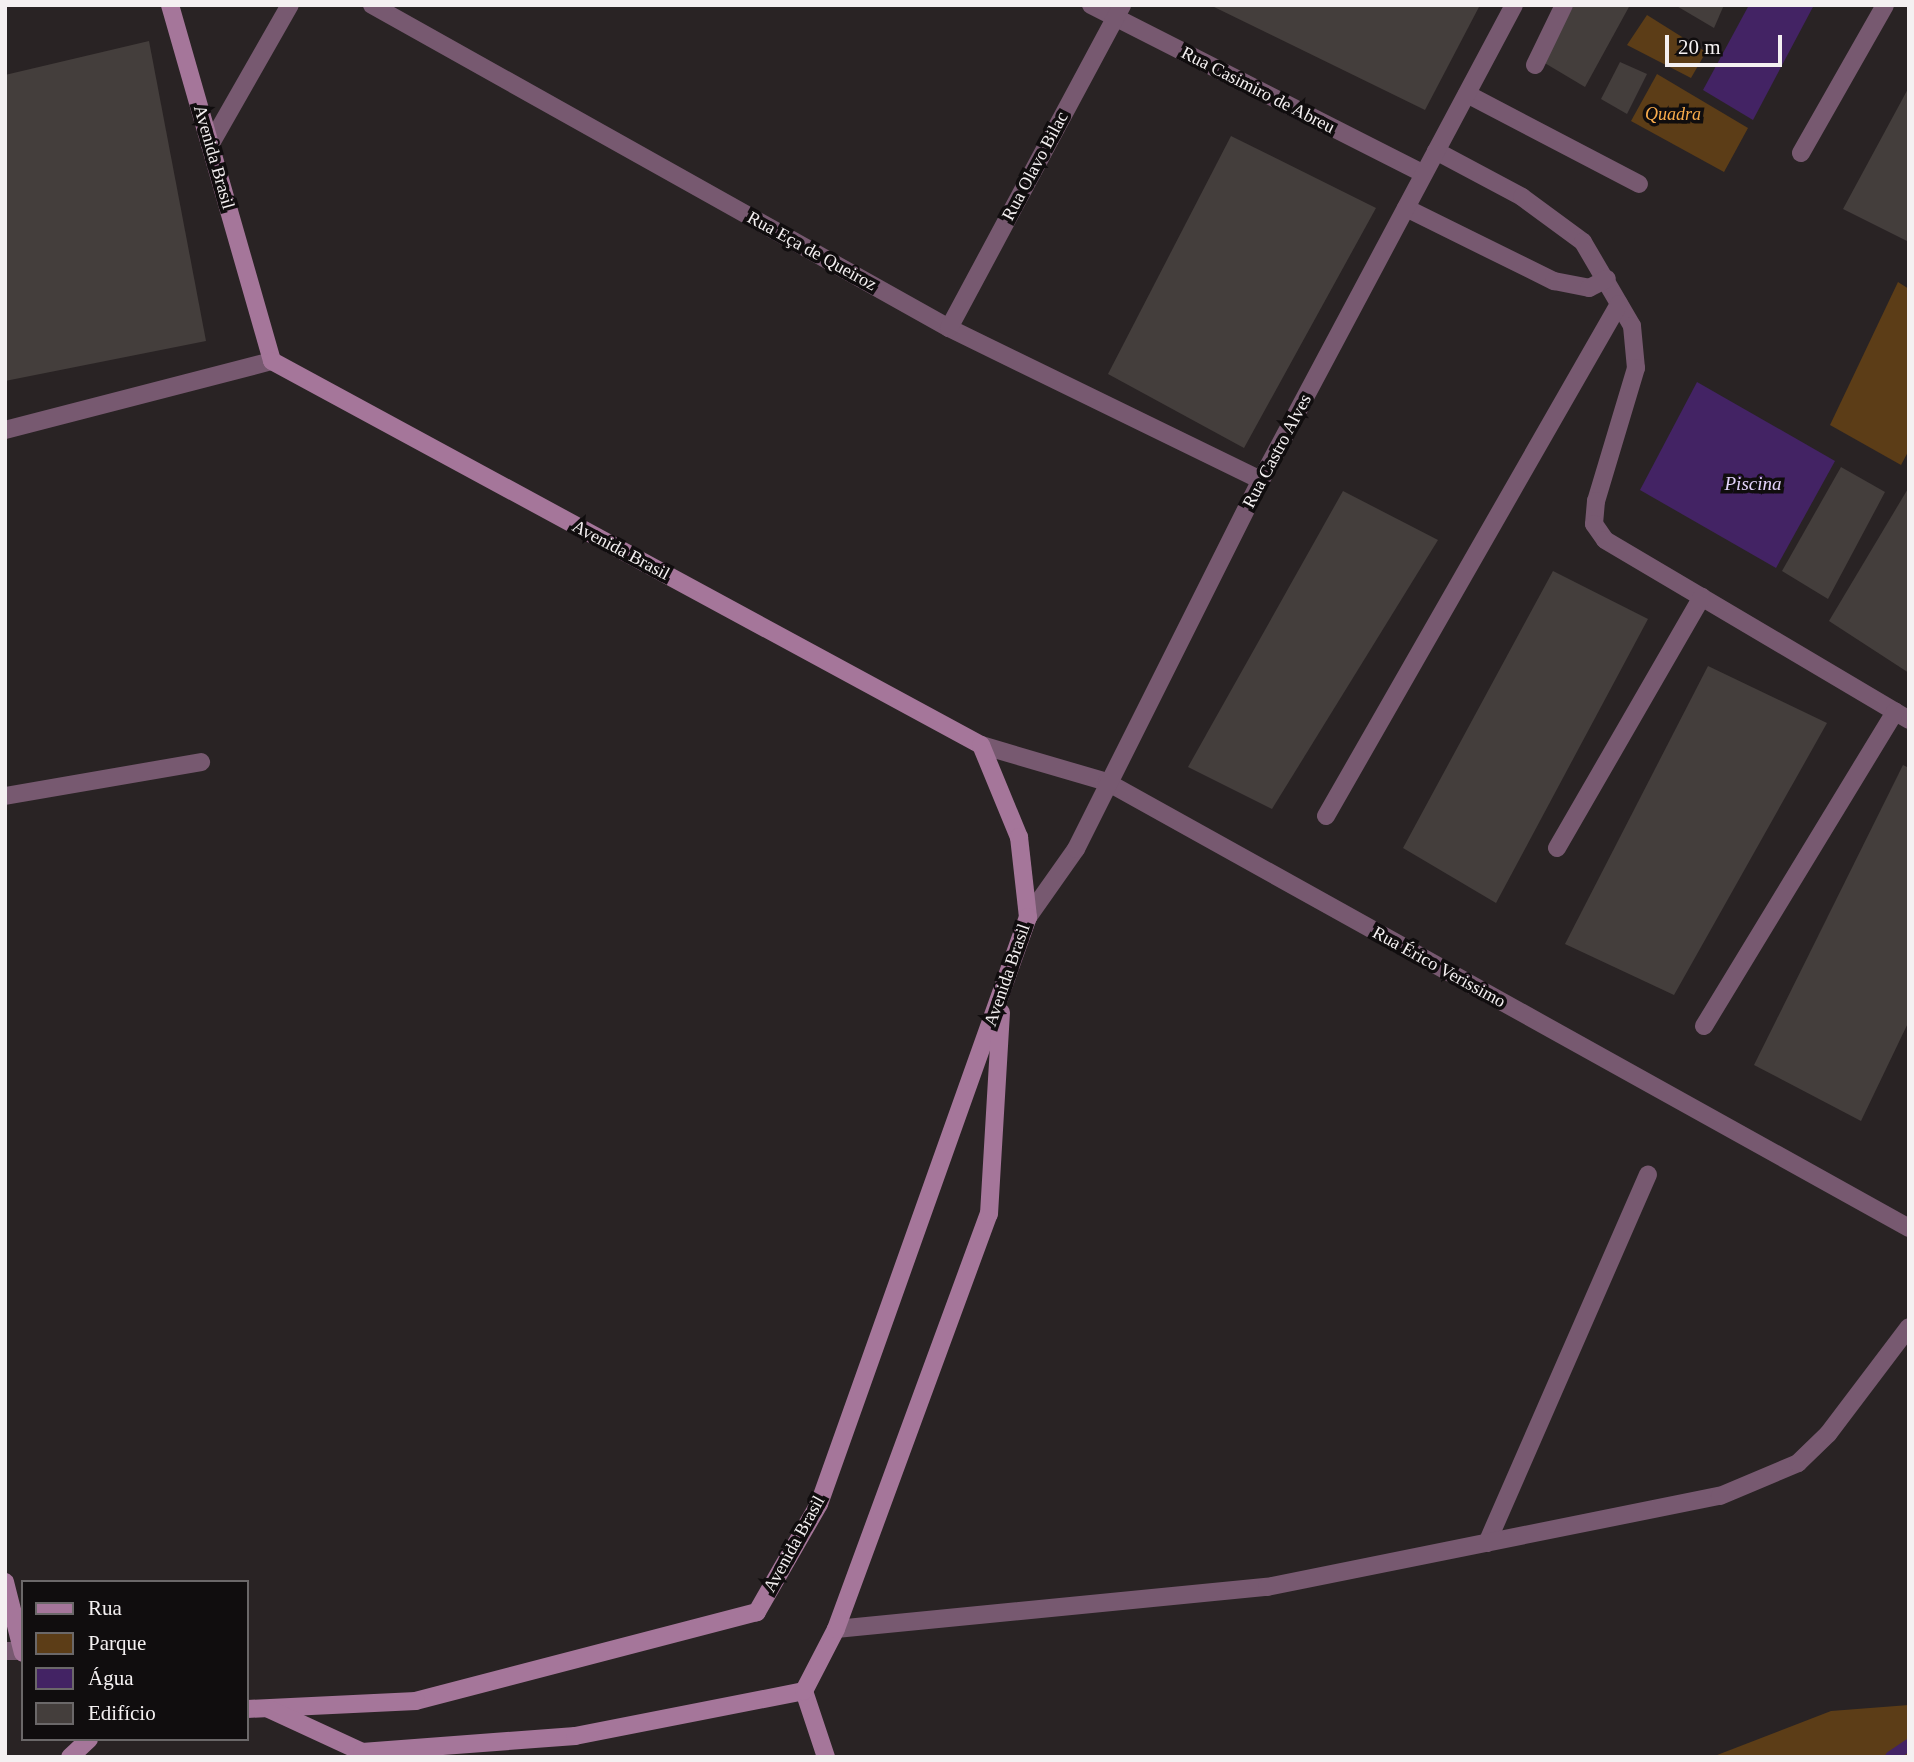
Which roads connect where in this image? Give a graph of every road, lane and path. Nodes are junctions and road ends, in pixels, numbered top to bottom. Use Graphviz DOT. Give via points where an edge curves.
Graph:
graph roads {
  1 [pos="170,5"];
  2 [pos="290,5"];
  3 [pos="372,5"];
  4 [pos="1091,5"];
  5 [pos="1514,5"];
  6 [pos="1564,5"];
  7 [pos="1885,5"];
  8 [pos="1119,11"];
  9 [pos="1535,65"];
  10 [pos="1467,94"];
  11 [pos="210,145"];
  12 [pos="1436,151"];
  13 [pos="1801,153"];
  14 [pos="1424,174"];
  15 [pos="1639,184"];
  16 [pos="1406,208"];
  17 [pos="1607,279"];
  18 [pos="1619,304"];
  19 [pos="949,328"];
  20 [pos="272,361"];
  21 [pos="5,430"];
  22 [pos="1261,480"];
  23 [pos="1702,597"];
  24 [pos="1902,716"];
  25 [pos="981,745"];
  26 [pos="201,762"];
  27 [pos="1107,782"];
  28 [pos="5,796"];
  29 [pos="1326,816"];
  30 [pos="1557,848"];
  31 [pos="1028,917"];
  32 [pos="1002,989"];
  33 [pos="1704,1026"];
  34 [pos="1648,1175"];
  35 [pos="1909,1228"];
  36 [pos="1909,1327"];
  37 [pos="1487,1543"];
  38 [pos="5,1582"];
  39 [pos="836,1629"];
  40 [pos="16,1652"];
  41 [pos="804,1691"];
  42 [pos="266,1708"];
  43 [pos="248,1709"];
  44 [pos="87,1741"];
  45 [pos="71,1757"];
  46 [pos="826,1757"];
  1 -- 11 [label="street, Avenida Brasil"];
  2 -- 11 [label="street"];
  3 -- 19 [label="street, Rua Eça de Queiroz"];
  4 -- 8 [label="street, Rua Casimiro de Abreu"];
  5 -- 10 [label="street, Rua Castro Alves"];
  6 -- 9 [label="street"];
  7 -- 13 [label="street"];
  8 -- 14 [label="street, Rua Casimiro de Abreu"];
  8 -- 19 [label="street, Rua Olavo Bilac"];
  10 -- 12 [label="street, Rua Castro Alves"];
  10 -- 15 [label="street"];
  11 -- 20 [label="street, Avenida Brasil"];
  12 -- 14 [label="street, Rua Castro Alves"];
  12 -- 17 [label="street" via="1522,197 1584,242"];
  14 -- 16 [label="street, Rua Castro Alves"];
  16 -- 17 [label="street" via="1554,281 1589,288"];
  16 -- 22 [label="street, Rua Castro Alves"];
  17 -- 18 [label="street"];
  18 -- 23 [label="street" via="1632,326 1636,368 1594,524 1605,540"];
  18 -- 29 [label="street"];
  19 -- 22 [label="street, Rua Eça de Queiroz"];
  20 -- 21 [label="street"];
  20 -- 25 [label="street, Avenida Brasil"];
  22 -- 27 [label="street, Rua Castro Alves"];
  23 -- 24 [label="street"];
  23 -- 30 [label="street"];
  24 -- 33 [label="street"];
  25 -- 27 [label="street"];
  25 -- 31 [label="street, Avenida Brasil" via="1019,837"];
  26 -- 28 [label="street"];
  27 -- 31 [label="street" via="1076,849"];
  27 -- 35 [label="street, Rua Érico Verissimo"];
  31 -- 32 [label="street, Avenida Brasil"];
  32 -- 39 [label="street" via="989,1214"];
  32 -- 42 [label="street, Avenida Brasil" via="819,1504 757,1612 416,1701"];
  34 -- 37 [label="street"];
  36 -- 37 [label="street" via="1828,1434 1798,1463 1762,1482 1720,1496"];
  37 -- 39 [label="street" via="1268,1587"];
  38 -- 40 [label="street"];
  39 -- 41 [label="street"];
  41 -- 42 [label="street" via="575,1735 362,1752"];
  41 -- 46 [label="street"];
  42 -- 43 [label="street, Avenida Brasil"];
  44 -- 45 [label="street"];
}
